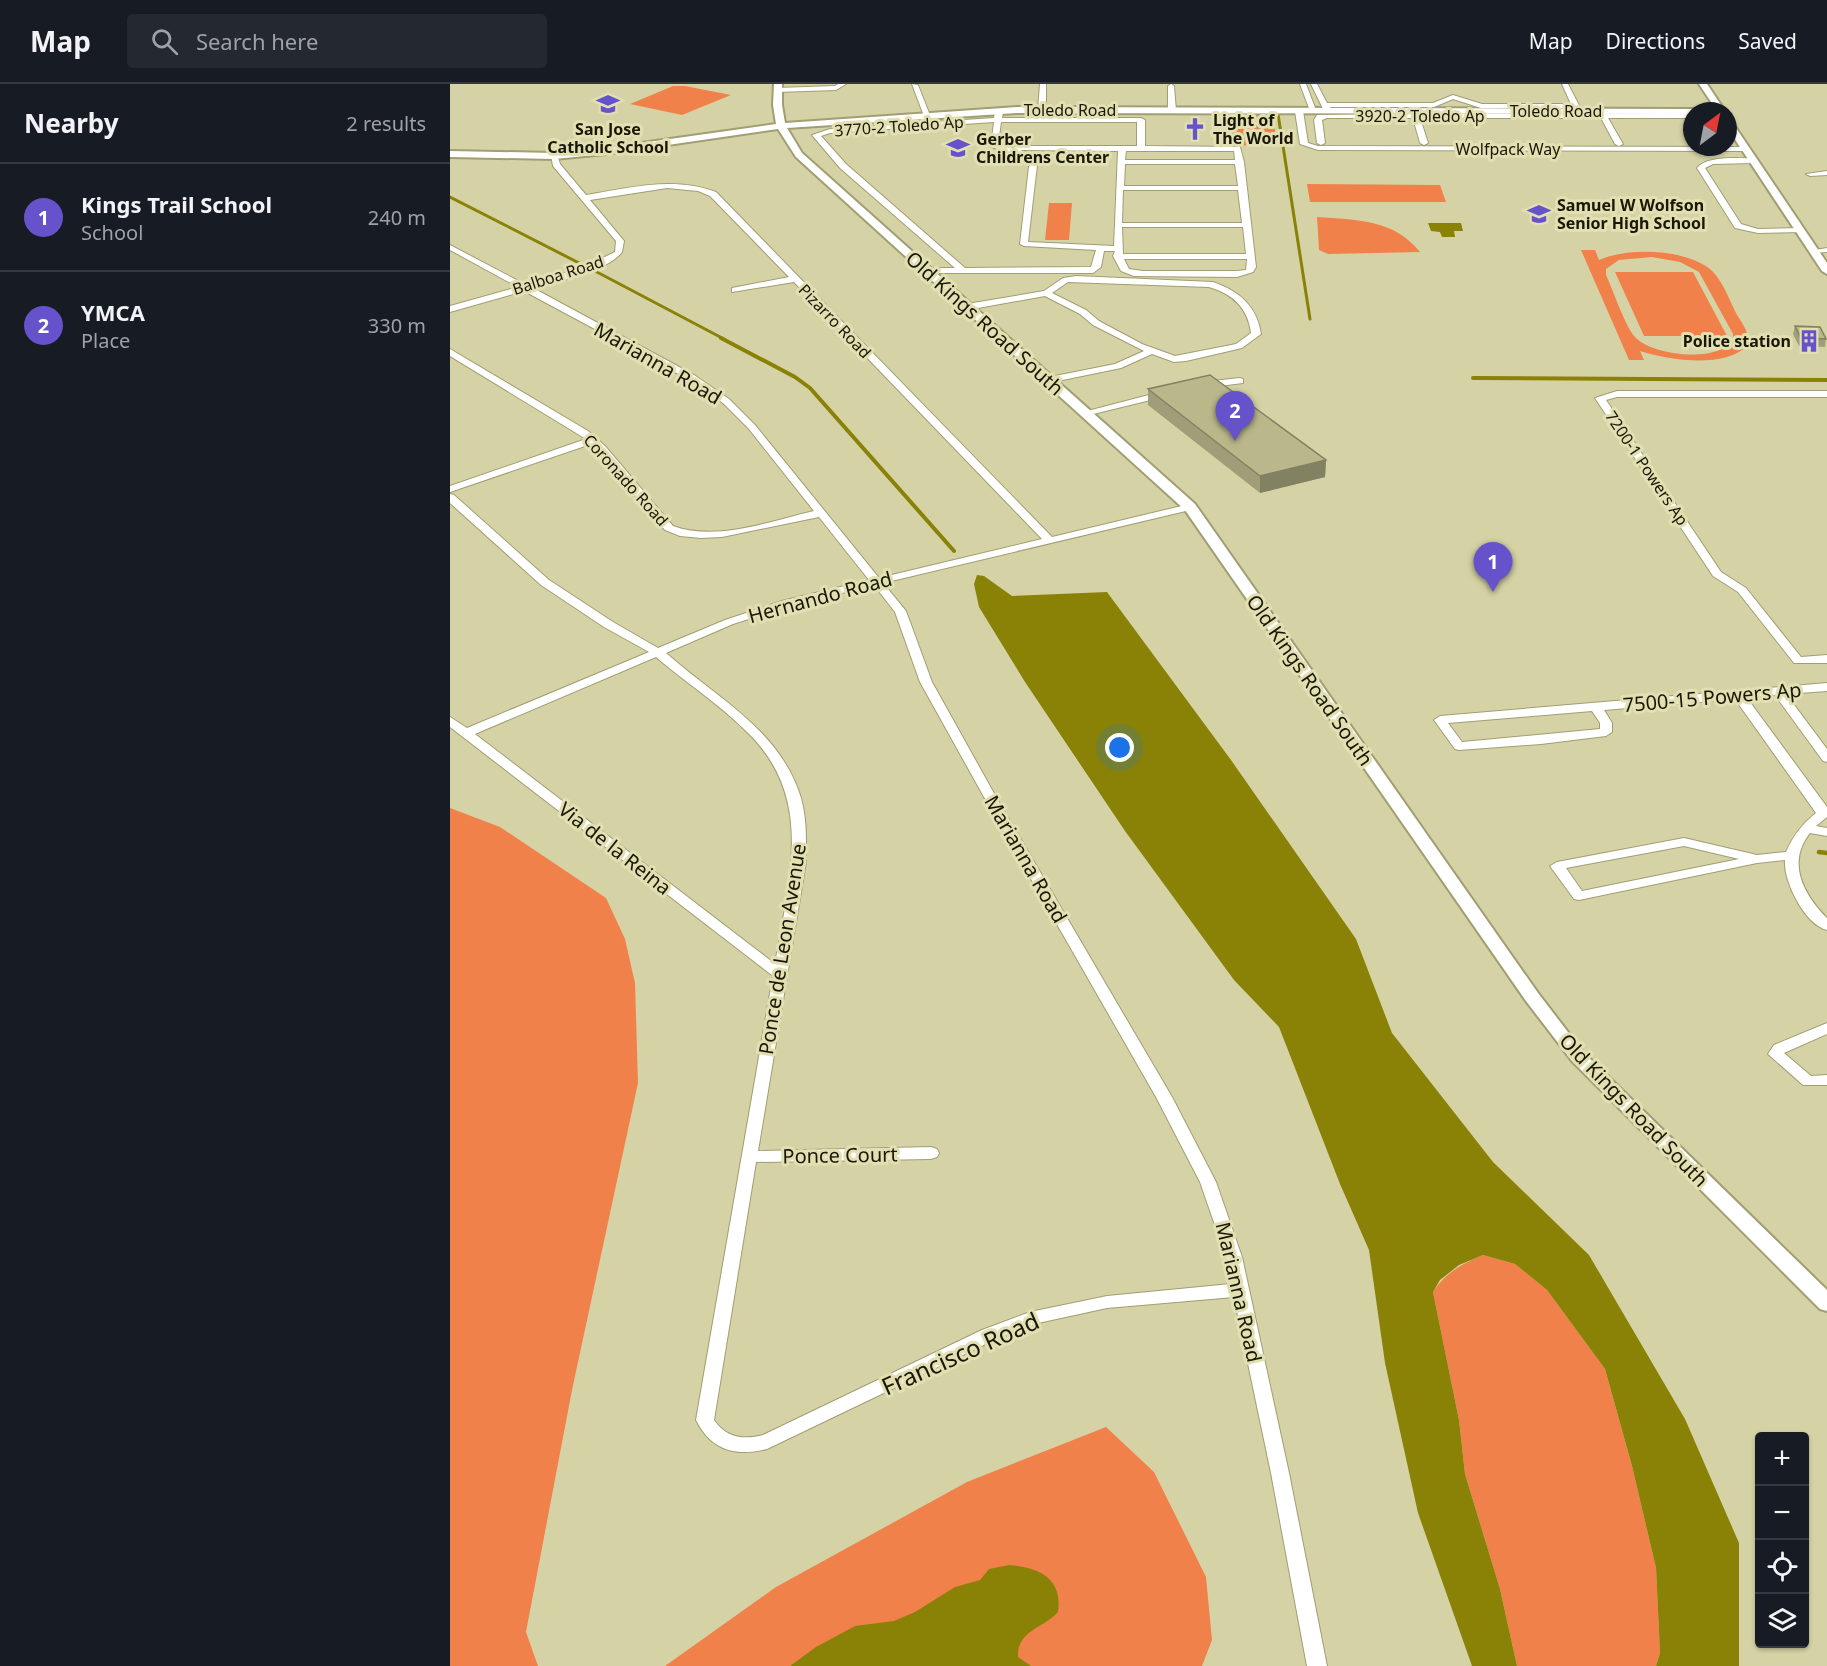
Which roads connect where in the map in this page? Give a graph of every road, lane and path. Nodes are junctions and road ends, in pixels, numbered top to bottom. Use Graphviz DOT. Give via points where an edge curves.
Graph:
graph roads {
  1 [pos="843,84"];
  2 [pos="1043,84"];
  3 [pos="1303,84"];
  4 [pos="1314,84"];
  5 [pos="1565,84"];
  6 [pos="1702,84"];
  7 [pos="915,86"];
  8 [pos="1171,86"];
  9 [pos="1450,86"];
  10 [pos="777,87"];
  11 [pos="1453,97"];
  12 [pos="1715,102"];
  13 [pos="1326,108"];
  14 [pos="1435,108"];
  15 [pos="1482,108"];
  16 [pos="1576,108"];
  17 [pos="1042,110"];
  18 [pos="1172,111"];
  19 [pos="1299,111"];
  20 [pos="1314,111"];
  21 [pos="1416,111"];
  22 [pos="1683,111"];
  23 [pos="1603,114"];
  24 [pos="1141,115"];
  25 [pos="928,116"];
  26 [pos="998,116"];
  27 [pos="1683,116"];
  28 [pos="781,126"];
  29 [pos="1737,136"];
  30 [pos="1321,143"];
  31 [pos="1424,143"];
  32 [pos="1619,144"];
  33 [pos="1142,147"];
  34 [pos="1746,149"];
  35 [pos="1012,150"];
  36 [pos="1122,150"];
  37 [pos="450,154"];
  38 [pos="554,156"];
  39 [pos="1754,161"];
  40 [pos="1121,162"];
  41 [pos="1240,162"];
  42 [pos="1827,173"];
  43 [pos="1810,174"];
  44 [pos="1120,188"];
  45 [pos="1243,188"];
  46 [pos="585,198"];
  47 [pos="1119,225"];
  48 [pos="1247,225"];
  49 [pos="1800,230"];
  50 [pos="450,247"];
  51 [pos="1100,250"];
  52 [pos="1813,250"];
  53 [pos="1827,250"];
  54 [pos="1117,253"];
  55 [pos="1250,257"];
  56 [pos="927,271"];
  57 [pos="963,271"];
  58 [pos="1827,271"];
  59 [pos="795,279"];
  60 [pos="523,287"];
  61 [pos="735,290"];
  62 [pos="1047,293"];
  63 [pos="967,307"];
  64 [pos="450,309"];
  65 [pos="1151,351"];
  66 [pos="450,352"];
  67 [pos="1048,380"];
  68 [pos="1240,381"];
  69 [pos="1194,387"];
  70 [pos="1172,393"];
  71 [pos="1827,394"];
  72 [pos="1084,413"];
  73 [pos="591,440"];
  74 [pos="450,489"];
  75 [pos="450,497"];
  76 [pos="1190,507"];
  77 [pos="821,513"];
  78 [pos="1050,540"];
  79 [pos="877,581"];
  80 [pos="658,652"];
  81 [pos="1827,659"];
  82 [pos="1827,687"];
  83 [pos="1778,691"];
  84 [pos="1739,695"];
  85 [pos="1596,706"];
  86 [pos="450,721"];
  87 [pos="466,733"];
  88 [pos="1827,758"];
  89 [pos="1825,812"];
  90 [pos="1807,829"];
  91 [pos="1827,832"];
  92 [pos="1791,855"];
  93 [pos="1757,859"];
  94 [pos="1827,926"];
  95 [pos="779,974"];
  96 [pos="1827,1029"];
  97 [pos="1827,1080"];
  98 [pos="931,1153"];
  99 [pos="750,1157"];
  100 [pos="1241,1290"];
  101 [pos="1827,1304"];
  102 [pos="724,1443"];
  103 [pos="1317,1666"];
  1 -- 10 [label="street" via="836,88"];
  2 -- 17 [label="street"];
  3 -- 20 [label="street"];
  4 -- 13 [label="street"];
  5 -- 16 [label="street"];
  6 -- 12 [label="street"];
  7 -- 25 [label="street"];
  8 -- 18 [label="street"];
  9 -- 11 [label="street"];
  10 -- 28 [label="street, Old Kings Road South" via="776,108"];
  11 -- 14 [label="street"];
  11 -- 15 [label="street"];
  13 -- 20 [label="street, Toledo Road"];
  13 -- 21 [label="street, Toledo Road"];
  14 -- 15 [label="street, Toledo Road"];
  14 -- 21 [label="street, Toledo Road"];
  15 -- 16 [label="street, Toledo Road"];
  16 -- 23 [label="street, Toledo Road"];
  17 -- 24 [label="street, Toledo Road"];
  17 -- 26 [label="street, Toledo Road"];
  18 -- 19 [label="street, Toledo Road"];
  18 -- 24 [label="street, Toledo Road"];
  19 -- 20 [label="street, Toledo Road"];
  19 -- 34 [label="street, Wolfpack Way" via="1304,144 1318,148"];
  21 -- 23 [label="street, 3920-2 Toledo Ap"];
  21 -- 30 [label="street, 3920-2 Toledo Ap" via="1320,117"];
  21 -- 31 [label="street"];
  22 -- 23 [label="street, Toledo Road"];
  23 -- 27 [label="street, 3920-2 Toledo Ap"];
  23 -- 32 [label="street"];
  24 -- 26 [label="street, 3770-2 Toledo Ap"];
  24 -- 33 [label="street"];
  25 -- 26 [label="street, Toledo Road"];
  25 -- 28 [label="street, Toledo Road"];
  26 -- 35 [label="street" via="994,145"];
  26 -- 57 [label="street, 3770-2 Toledo Ap" via="816,135 843,166"];
  28 -- 38 [label="street, Toledo Road"];
  28 -- 56 [label="street, Old Kings Road South" via="799,154"];
  29 -- 34 [label="street"];
  33 -- 36 [label="street"];
  33 -- 41 [label="street" via="1233,148 1238,149"];
  34 -- 39 [label="street"];
  35 -- 36 [label="street"];
  35 -- 51 [label="street" via="1034,157 1024,244"];
  36 -- 40 [label="street"];
  37 -- 38 [label="street, Toledo Road"];
  38 -- 46 [label="street, Balboa Road" via="556,164"];
  39 -- 49 [label="street"];
  39 -- 49 [label="street" via="1712,162 1701,168 1738,226 1758,231"];
  40 -- 41 [label="street"];
  40 -- 44 [label="street"];
  41 -- 45 [label="street"];
  42 -- 43 [label="street"];
  44 -- 45 [label="street"];
  44 -- 47 [label="street"];
  45 -- 48 [label="street"];
  46 -- 59 [label="street, Pizarro Road" via="668,186 709,192"];
  46 -- 60 [label="street, Balboa Road" via="620,241 617,254"];
  47 -- 48 [label="street"];
  47 -- 54 [label="street"];
  48 -- 55 [label="street"];
  49 -- 52 [label="street"];
  50 -- 60 [label="street, Marianna Road"];
  51 -- 54 [label="street"];
  51 -- 57 [label="street" via="1093,270"];
  52 -- 53 [label="street"];
  52 -- 58 [label="street"];
  54 -- 55 [label="street"];
  54 -- 55 [label="street" via="1122,268 1143,274 1237,274 1251,269"];
  56 -- 57 [label="street"];
  56 -- 63 [label="street, Old Kings Road South"];
  59 -- 61 [label="street"];
  59 -- 78 [label="street, Pizarro Road"];
  60 -- 64 [label="street, Balboa Road"];
  60 -- 77 [label="street, Marianna Road" via="722,397 752,427"];
  62 -- 63 [label="street"];
  62 -- 65 [label="street"];
  62 -- 65 [label="street" via="1066,280 1076,279 1210,284 1237,296 1249,308 1256,333 1239,346 1174,359"];
  63 -- 67 [label="street, Old Kings Road South"];
  65 -- 67 [label="street" via="1118,366"];
  66 -- 73 [label="street, Coronado Road" via="573,425"];
  67 -- 72 [label="street, Old Kings Road South"];
  68 -- 69 [label="street"];
  70 -- 72 [label="street"];
  71 -- 81 [label="street, 7200-1 Powers Ap" via="1617,394 1600,398 1717,574 1742,590 1798,661"];
  72 -- 76 [label="street, Old Kings Road South"];
  73 -- 74 [label="street"];
  73 -- 77 [label="street, Coronado Road" via="676,532 693,537 716,535"];
  75 -- 80 [label="street, Ponce de Leon Avenue" via="558,592"];
  76 -- 78 [label="street, Hernando Road"];
  76 -- 101 [label="street, Old Kings Road South" via="1532,997 1578,1057"];
  77 -- 79 [label="street, Marianna Road"];
  78 -- 79 [label="street, Hernando Road"];
  79 -- 80 [label="street, Hernando Road" via="761,611"];
  79 -- 100 [label="street, Marianna Road" via="900,611 926,682 1190,1144 1219,1209"];
  80 -- 87 [label="street, Hernando Road"];
  80 -- 95 [label="street, Ponce de Leon Avenue" via="750,725 783,771 792,791 801,843"];
  82 -- 83 [label="street, 7500-15 Powers Ap"];
  83 -- 84 [label="street, 7500-15 Powers Ap"];
  83 -- 88 [label="street"];
  84 -- 85 [label="street, 7500-15 Powers Ap"];
  84 -- 89 [label="street"];
  85 -- 85 [label="street, 7500-15 Powers Ap" via="1496,714 1440,720 1459,746 1541,740 1606,732 1606,723"];
  86 -- 87 [label="street, Via de la Reina"];
  87 -- 95 [label="street, Via de la Reina"];
  89 -- 90 [label="street"];
  90 -- 91 [label="street"];
  90 -- 92 [label="street"];
  92 -- 93 [label="street"];
  92 -- 94 [label="street" via="1793,881 1806,905"];
  93 -- 93 [label="street" via="1579,896 1557,866 1684,842"];
  95 -- 99 [label="street, Ponce de Leon Avenue"];
  96 -- 97 [label="street" via="1775,1054 1808,1081"];
  98 -- 99 [label="street, Ponce Court"];
  99 -- 102 [label="street, Ponce de Leon Avenue" via="705,1420 709,1430"];
  100 -- 102 [label="street, Francisco Road" via="1107,1302 1036,1317 988,1335 767,1442"];
  100 -- 103 [label="street, Marianna Road"];
}
